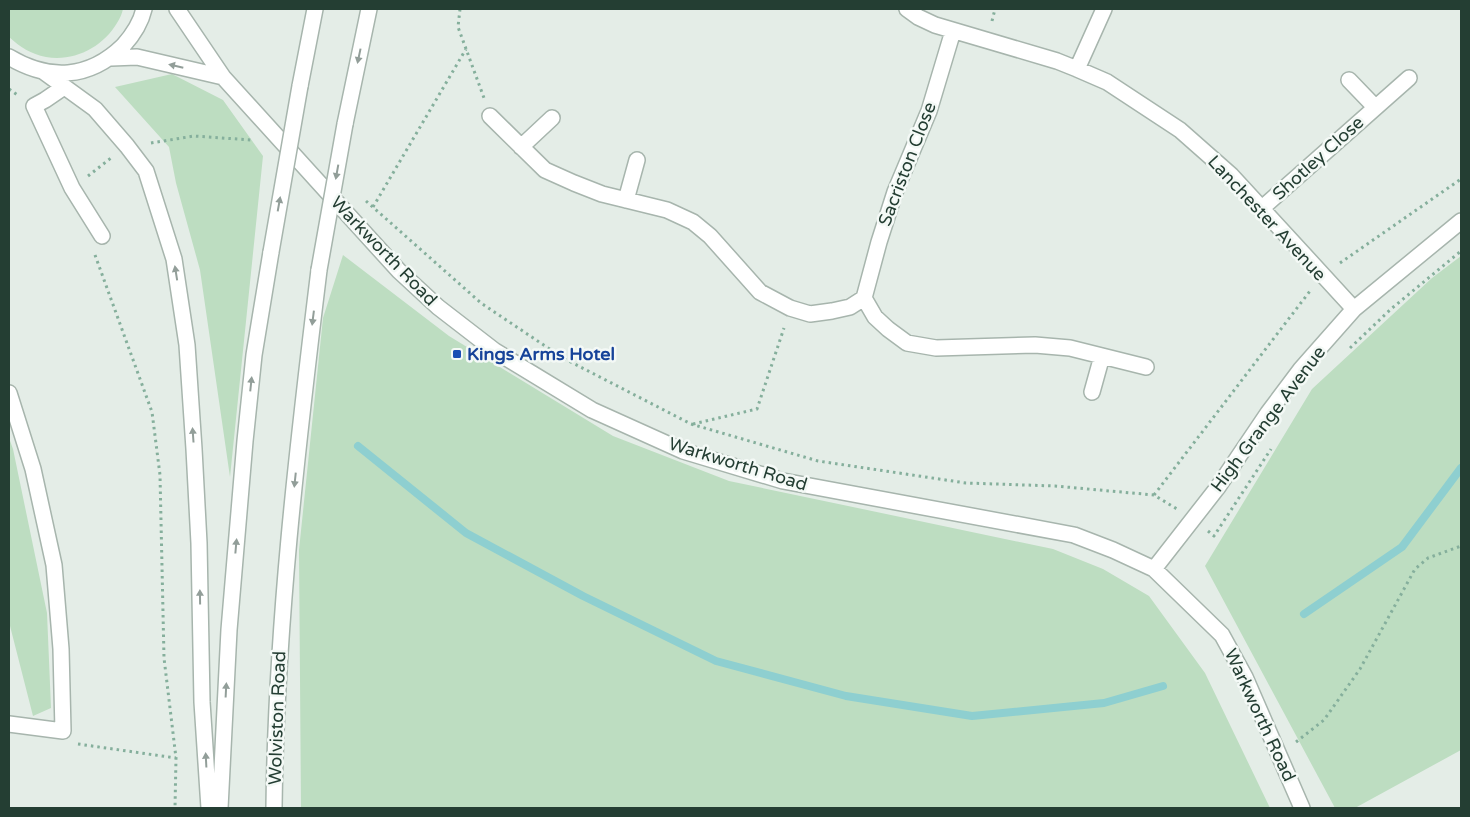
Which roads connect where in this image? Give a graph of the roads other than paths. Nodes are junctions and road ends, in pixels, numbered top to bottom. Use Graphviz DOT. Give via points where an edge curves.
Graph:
graph roads {
  1 [pos="144,9"];
  2 [pos="177,9"];
  3 [pos="315,9"];
  4 [pos="369,9"];
  5 [pos="907,9"];
  6 [pos="1104,9"];
  7 [pos="953,31"];
  8 [pos="9,57"];
  9 [pos="111,58"];
  10 [pos="1077,68"];
  11 [pos="44,72"];
  12 [pos="223,77"];
  13 [pos="1408,78"];
  14 [pos="1349,80"];
  15 [pos="64,87"];
  16 [pos="1375,107"];
  17 [pos="490,116"];
  18 [pos="552,118"];
  19 [pos="521,146"];
  20 [pos="637,160"];
  21 [pos="626,200"];
  22 [pos="1261,209"];
  23 [pos="1461,221"];
  24 [pos="102,236"];
  25 [pos="864,298"];
  26 [pos="1354,310"];
  27 [pos="1102,356"];
  28 [pos="1146,367"];
  29 [pos="1092,392"];
  30 [pos="9,394"];
  31 [pos="1154,569"];
  32 [pos="9,724"];
  33 [pos="209,808"];
  34 [pos="220,808"];
  35 [pos="274,808"];
  36 [pos="1302,808"];
  1 -- 9 [label="street" via="130,39"];
  2 -- 12 [label="street, Warkworth Road"];
  34 -- 3 [label="street, one-way, bridge" via="229,630 254,355"];
  4 -- 35 [label="street, Wolviston Road, one-way, bridge" via="319,270 304,390 281,628"];
  5 -- 7 [label="street, Lanchester Avenue" via="926,21"];
  6 -- 10 [label="street"];
  7 -- 10 [label="street, Lanchester Avenue"];
  7 -- 25 [label="street, Sacriston Close" via="929,111 895,192"];
  8 -- 11 [label="street"];
  9 -- 11 [label="street" via="90,68 67,73"];
  12 -- 9 [label="street, one-way" via="137,57"];
  10 -- 22 [label="street, Lanchester Avenue" via="1107,82 1180,130 1231,175"];
  11 -- 15 [label="street"];
  12 -- 31 [label="street, Warkworth Road" via="399,271 438,307 495,351 592,410 683,451 783,481 1074,535"];
  13 -- 16 [label="street, Shotley Close"];
  14 -- 16 [label="street, Shotley Close"];
  15 -- 24 [label="street" via="34,106 72,188"];
  33 -- 15 [label="street, one-way" via="202,702 199,543 186,345 174,259 146,171 95,109"];
  16 -- 22 [label="street, Shotley Close"];
  17 -- 19 [label="street"];
  18 -- 19 [label="street"];
  19 -- 21 [label="street" via="545,170 602,194"];
  20 -- 21 [label="street"];
  21 -- 25 [label="street" via="667,210 693,222 710,236 760,292 790,308 810,314 850,307"];
  22 -- 26 [label="street, Lanchester Avenue"];
  23 -- 26 [label="street, High Grange Avenue"];
  25 -- 27 [label="street" via="875,317 907,343 936,348 1035,345 1070,348"];
  26 -- 31 [label="street, High Grange Avenue" via="1301,369 1218,487"];
  27 -- 28 [label="street"];
  27 -- 29 [label="street"];
  30 -- 32 [label="street" via="33,469 54,565 61,649 62,731"];
  31 -- 36 [label="street, Warkworth Road" via="1222,635 1245,677"];
}
